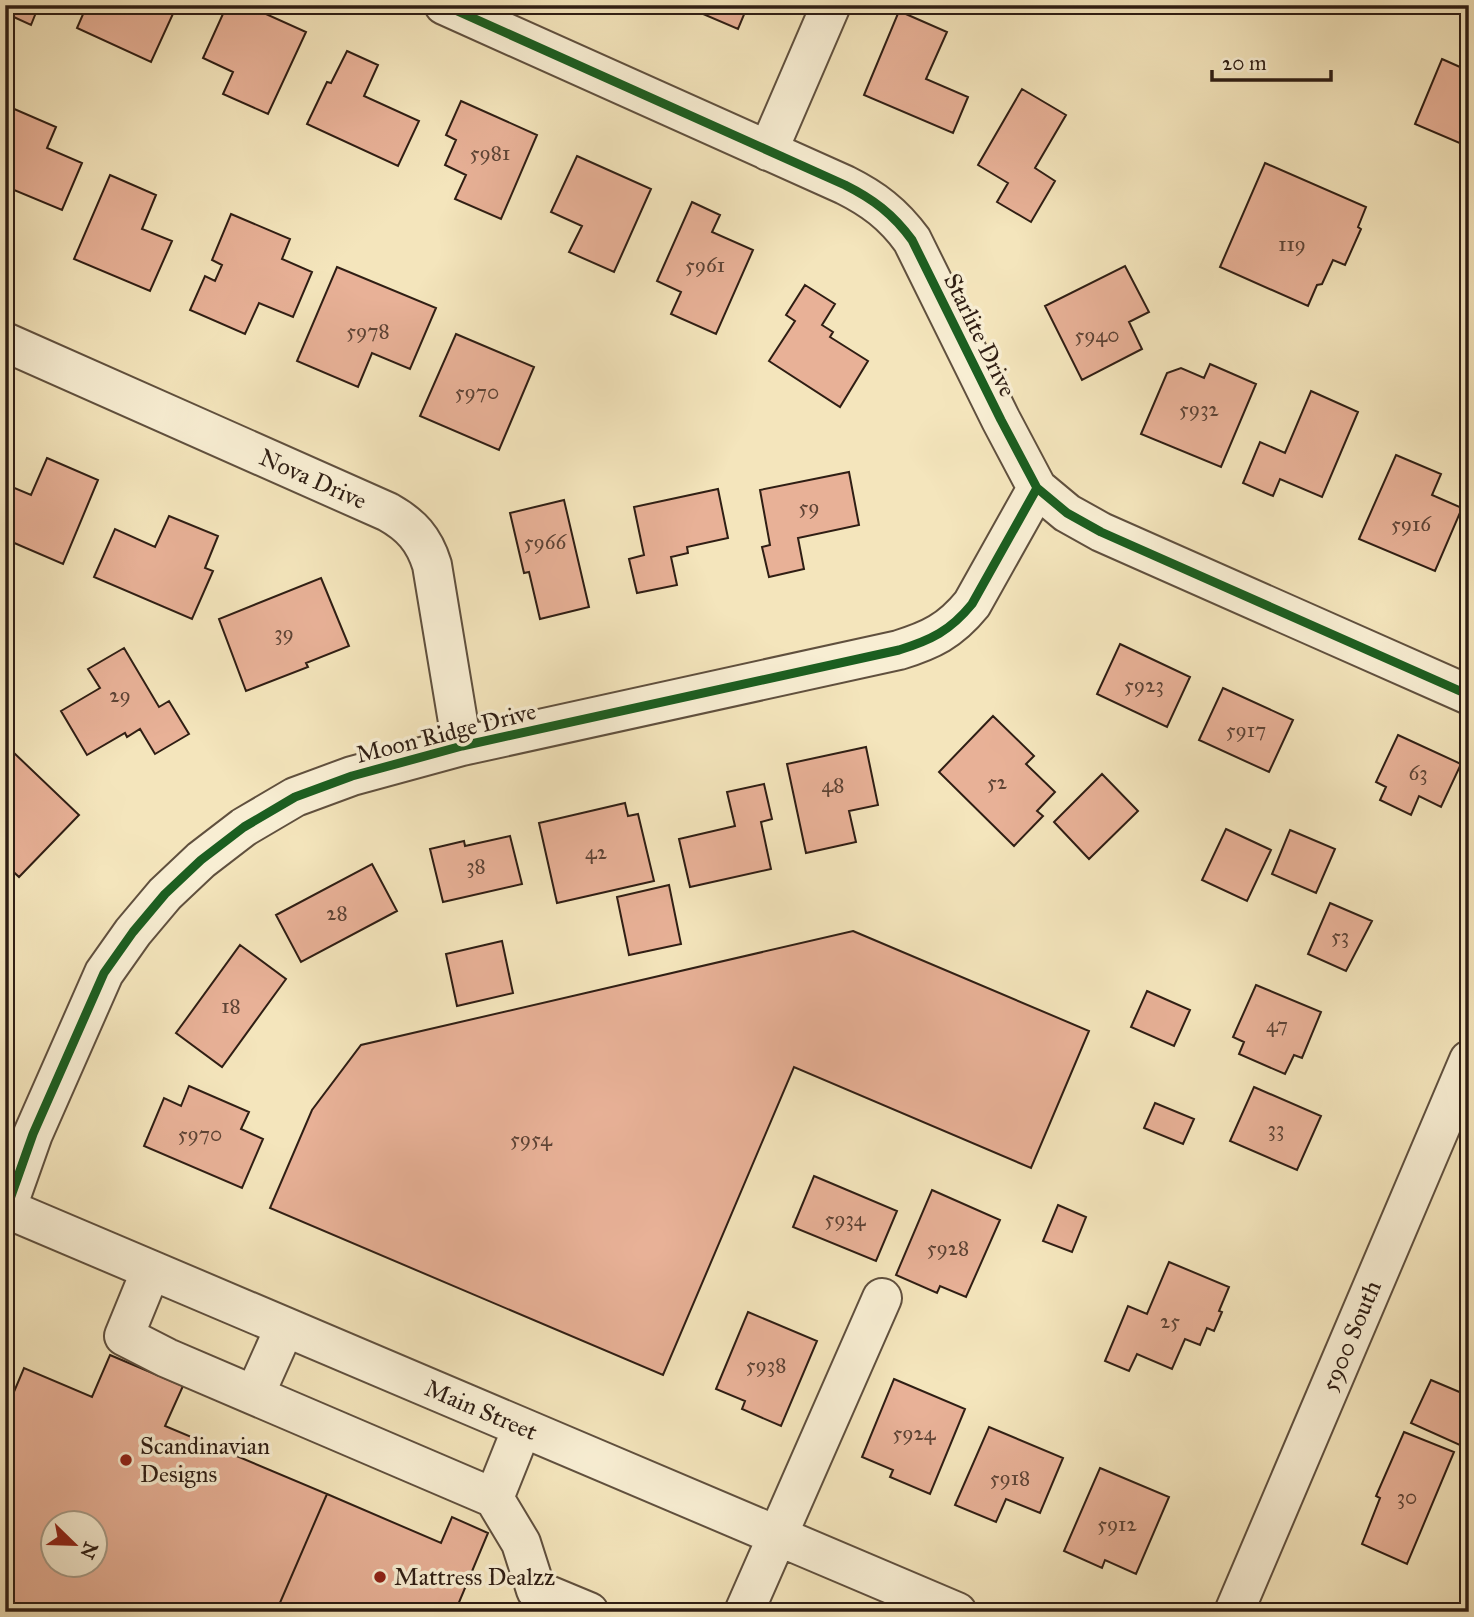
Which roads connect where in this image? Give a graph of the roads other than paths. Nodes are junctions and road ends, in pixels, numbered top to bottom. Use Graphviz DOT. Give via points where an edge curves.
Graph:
graph roads {
  1 [pos="444,5"];
  2 [pos="831,5"];
  3 [pos="768,151"];
  4 [pos="5,342"];
  5 [pos="1037,488"];
  6 [pos="1469,695"];
  7 [pos="462,746"];
  8 [pos="1469,1060"];
  9 [pos="1457,1120"];
  10 [pos="6,1210"];
  11 [pos="151,1270"];
  12 [pos="882,1298"];
  13 [pos="285,1327"];
  14 [pos="255,1394"];
  15 [pos="522,1428"];
  16 [pos="494,1497"];
  17 [pos="778,1536"];
  18 [pos="531,1601"];
  19 [pos="589,1612"];
  20 [pos="744,1612"];
  21 [pos="957,1612"];
  22 [pos="1234,1612"];
  1 -- 3 [label="street, Starlite Drive"];
  2 -- 3 [label="street"];
  3 -- 5 [label="street, Starlite Drive" via="862,194 903,227"];
  4 -- 7 [label="street, Nova Drive" via="388,512 410,526 427,549 432,565"];
  5 -- 6 [label="street, Starlite Drive" via="1067,513 1101,532"];
  5 -- 7 [label="street, Moon Ridge Drive" via="972,604 941,634 899,650"];
  7 -- 10 [label="street, Moon Ridge Drive" via="295,797 244,827 165,894 104,973 33,1134"];
  8 -- 9 [label="street, 5900 South"];
  9 -- 22 [label="street, 5900 South"];
  10 -- 11 [label="street, Main Street"];
  11 -- 13 [label="street, Main Street"];
  11 -- 14 [label="street" via="124,1336"];
  12 -- 17 [label="street"];
  13 -- 14 [label="street"];
  13 -- 15 [label="street, Main Street"];
  14 -- 16 [label="street"];
  15 -- 16 [label="street"];
  15 -- 17 [label="street, Main Street"];
  16 -- 18 [label="street" via="521,1543"];
  17 -- 20 [label="street"];
  17 -- 21 [label="street, Main Street"];
  18 -- 19 [label="street"];
}
